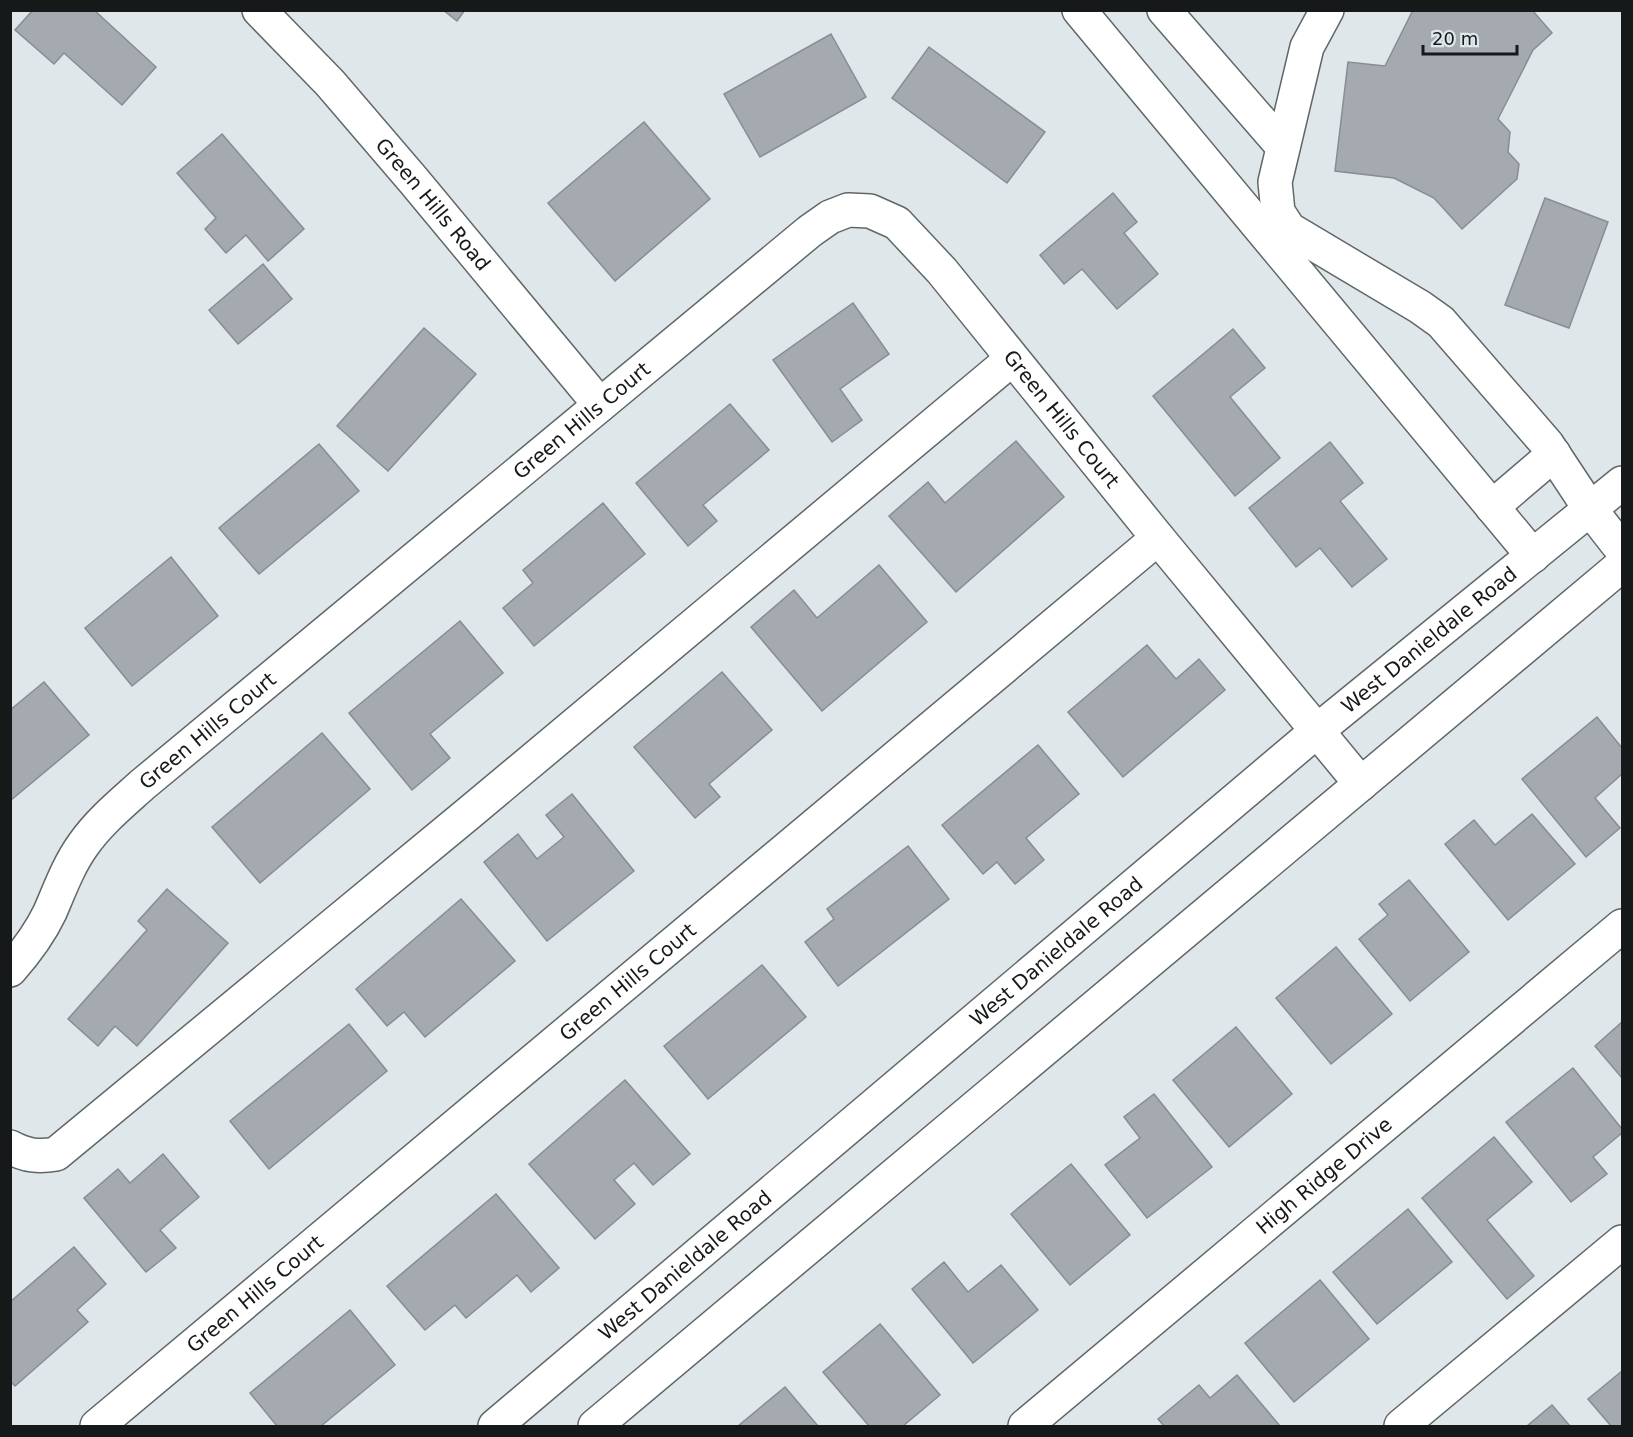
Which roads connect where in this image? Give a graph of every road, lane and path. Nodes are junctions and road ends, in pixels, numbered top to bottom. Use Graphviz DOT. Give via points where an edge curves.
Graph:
graph roads {
  1 [pos="259,10"];
  2 [pos="1079,10"];
  3 [pos="1164,10"];
  4 [pos="1327,10"];
  5 [pos="1283,147"];
  6 [pos="1281,236"];
  7 [pos="1012,358"];
  8 [pos="600,405"];
  9 [pos="1554,454"];
  10 [pos="1623,483"];
  11 [pos="1492,507"];
  12 [pos="1590,509"];
  13 [pos="1158,538"];
  14 [pos="1623,550"];
  15 [pos="1533,556"];
  16 [pos="1623,565"];
  17 [pos="1318,730"];
  18 [pos="1361,784"];
  19 [pos="1623,926"];
  20 [pos="10,970"];
  21 [pos="10,1147"];
  22 [pos="1623,1242"];
  23 [pos="97,1426"];
  24 [pos="495,1426"];
  25 [pos="595,1426"];
  26 [pos="1025,1426"];
  27 [pos="1401,1426"];
  1 -- 8 [label="street, Green Hills Road" via="330,83"];
  2 -- 6 [label="street"];
  3 -- 5 [label="street"];
  4 -- 5 [label="street" via="1307,46"];
  5 -- 6 [label="street" via="1275,182"];
  6 -- 9 [label="street" via="1420,307 1441,322"];
  6 -- 11 [label="street"];
  7 -- 8 [label="street, Green Hills Court" via="942,271 897,223 870,211 848,210 810,231"];
  7 -- 13 [label="street, Green Hills Court"];
  7 -- 21 [label="street" via="56,1154 38,1157"];
  8 -- 20 [label="street, Green Hills Court" via="107,817 83,845 28,950"];
  9 -- 11 [label="street"];
  9 -- 12 [label="street"];
  10 -- 12 [label="street, West Danieldale Road"];
  11 -- 15 [label="street"];
  12 -- 14 [label="street"];
  12 -- 15 [label="street, West Danieldale Road"];
  13 -- 17 [label="street, Green Hills Court"];
  13 -- 23 [label="street, Green Hills Court"];
  15 -- 17 [label="street, West Danieldale Road"];
  16 -- 18 [label="street"];
  17 -- 18 [label="street, Green Hills Court"];
  17 -- 24 [label="street, West Danieldale Road"];
  18 -- 25 [label="street"];
  19 -- 26 [label="street, High Ridge Drive"];
  22 -- 27 [label="street"];
}
